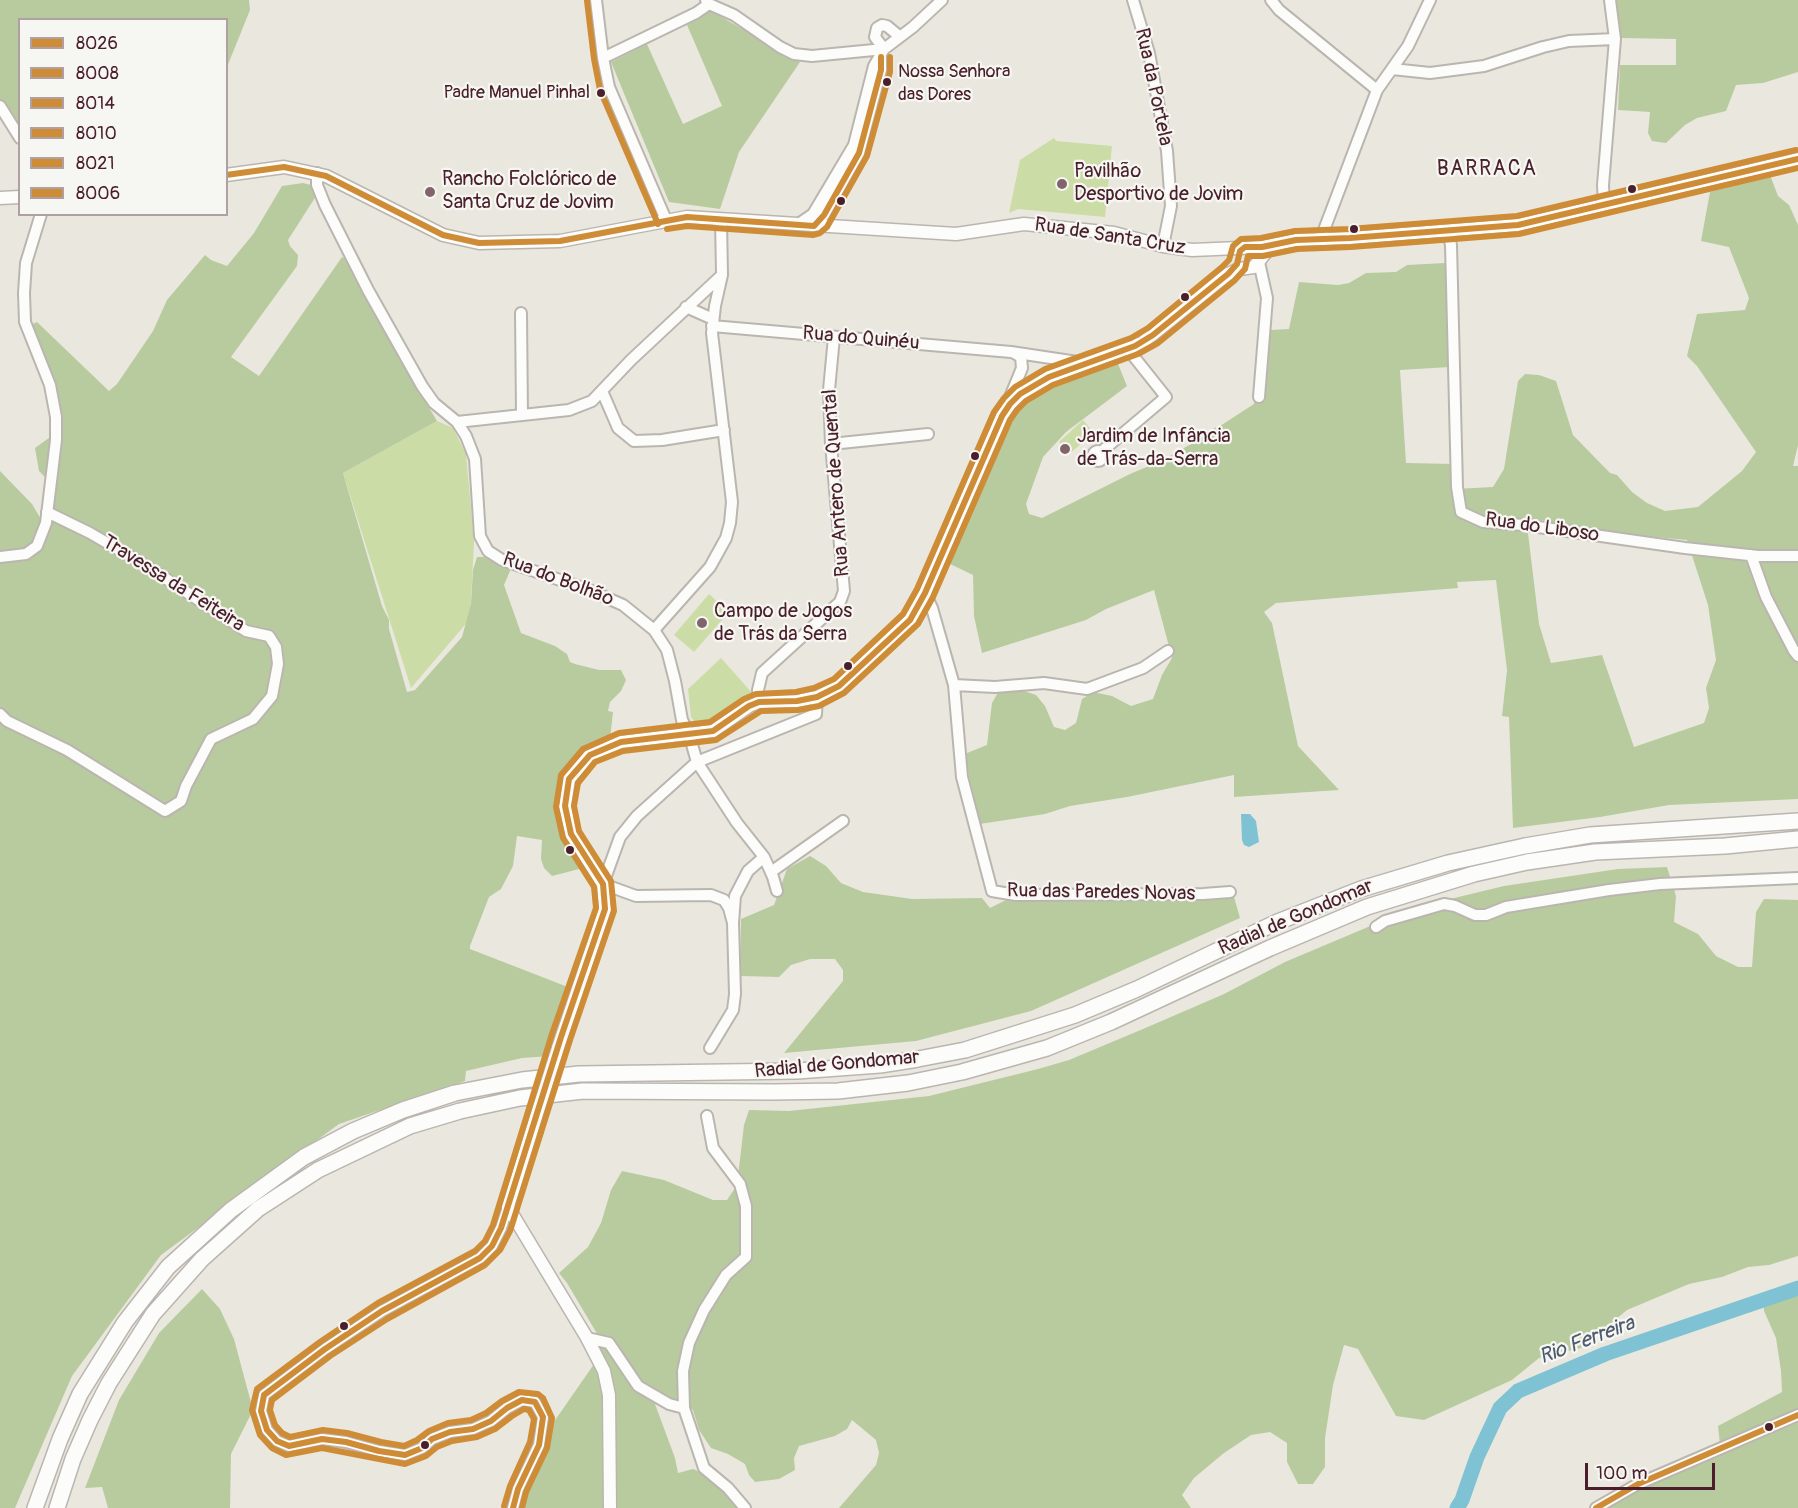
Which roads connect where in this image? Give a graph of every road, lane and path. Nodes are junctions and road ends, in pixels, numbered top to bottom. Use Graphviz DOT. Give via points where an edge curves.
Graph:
graph roads {
  1 [pos="596,0"];
  2 [pos="942,0"];
  3 [pos="1133,0"];
  4 [pos="1271,0"];
  5 [pos="1430,0"];
  6 [pos="1610,0"];
  7 [pos="708,2"];
  8 [pos="899,36"];
  9 [pos="1615,39"];
  10 [pos="882,53"];
  11 [pos="603,58"];
  12 [pos="1392,69"];
  13 [pos="1377,90"];
  14 [pos="0,106"];
  15 [pos="18,135"];
  16 [pos="1798,159"];
  17 [pos="317,173"];
  18 [pos="228,175"];
  19 [pos="18,197"];
  20 [pos="0,198"];
  21 [pos="830,205"];
  22 [pos="1604,205"];
  23 [pos="818,206"];
  24 [pos="40,216"];
  25 [pos="721,219"];
  26 [pos="666,220"];
  27 [pos="797,225"];
  28 [pos="819,225"];
  29 [pos="845,228"];
  30 [pos="1447,230"];
  31 [pos="1321,238"];
  32 [pos="1286,241"];
  33 [pos="1163,246"];
  34 [pos="1249,247"];
  35 [pos="1222,248"];
  36 [pos="1238,258"];
  37 [pos="1259,262"];
  38 [pos="1247,268"];
  39 [pos="1228,274"];
  40 [pos="722,275"];
  41 [pos="1263,280"];
  42 [pos="686,307"];
  43 [pos="521,313"];
  44 [pos="712,323"];
  45 [pos="834,337"];
  46 [pos="1127,348"];
  47 [pos="1011,352"];
  48 [pos="1087,363"];
  49 [pos="1018,378"];
  50 [pos="602,391"];
  51 [pos="1024,391"];
  52 [pos="1259,397"];
  53 [pos="522,415"];
  54 [pos="1002,416"];
  55 [pos="458,422"];
  56 [pos="724,430"];
  57 [pos="928,434"];
  58 [pos="831,444"];
  59 [pos="1101,452"];
  60 [pos="47,512"];
  61 [pos="1751,555"];
  62 [pos="1798,556"];
  63 [pos="0,557"];
  64 [pos="925,593"];
  65 [pos="654,630"];
  66 [pos="1168,651"];
  67 [pos="1798,656"];
  68 [pos="954,685"];
  69 [pos="817,697"];
  70 [pos="759,702"];
  71 [pos="0,714"];
  72 [pos="689,734"];
  73 [pos="697,762"];
  74 [pos="843,821"];
  75 [pos="1798,821"];
  76 [pos="1798,839"];
  77 [pos="764,857"];
  78 [pos="771,872"];
  79 [pos="1798,878"];
  80 [pos="603,884"];
  81 [pos="777,891"];
  82 [pos="1230,892"];
  83 [pos="733,923"];
  84 [pos="1376,927"];
  85 [pos="710,1048"];
  86 [pos="707,1116"];
  87 [pos="508,1207"];
  88 [pos="587,1338"];
  89 [pos="684,1408"];
  90 [pos="1798,1415"];
  91 [pos="35,1508"];
  92 [pos="57,1508"];
  93 [pos="513,1508"];
  94 [pos="610,1508"];
  95 [pos="745,1508"];
  96 [pos="1596,1508"];
  1 -- 11 [label="street"];
  2 -- 8 [label="street"];
  3 -- 33 [label="street, Rua da Portela" via="1149,53 1167,151 1171,206"];
  4 -- 13 [label="street"];
  5 -- 12 [label="street"];
  6 -- 9 [label="street"];
  7 -- 10 [label="street" via="794,54"];
  7 -- 11 [label="street" via="696,13"];
  8 -- 10 [label="street"];
  8 -- 10 [label="street" via="887,26 878,28 875,37"];
  9 -- 12 [label="street" via="1569,41 1484,66 1430,73"];
  9 -- 22 [label="street"];
  10 -- 21 [label="street" via="859,153"];
  10 -- 23 [label="street" via="873,71 854,145"];
  11 -- 26 [label="street" via="609,87"];
  12 -- 13 [label="street"];
  13 -- 31 [label="street"];
  14 -- 15 [label="street"];
  16 -- 22 [label="main road, Rua de Santa Cruz"];
  17 -- 18 [label="main road, Rua de Santa Cruz" via="284,167"];
  17 -- 26 [label="main road, Rua de Santa Cruz" via="443,235 479,243 560,241"];
  17 -- 55 [label="street, Rua do Bolhão" via="317,185 326,205 422,386 434,403"];
  19 -- 20 [label="main road"];
  21 -- 28 [label="street"];
  21 -- 29 [label="street" via="832,219"];
  22 -- 30 [label="main road, Rua de Santa Cruz" via="1518,225"];
  23 -- 27 [label="street"];
  23 -- 28 [label="street"];
  24 -- 60 [label="street" via="26,262 24,293 26,322 50,385 56,417"];
  25 -- 26 [label="main road, Rua de Santa Cruz"];
  25 -- 27 [label="main road, Rua de Santa Cruz"];
  25 -- 40 [label="street"];
  27 -- 28 [label="main road, Rua de Santa Cruz"];
  28 -- 29 [label="main road, Rua de Santa Cruz"];
  29 -- 33 [label="main road, Rua de Santa Cruz" via="956,234 1024,224 1114,233"];
  30 -- 31 [label="main road, Rua de Santa Cruz"];
  30 -- 61 [label="street, Rua do Liboso" via="1451,245 1457,488 1461,512 1483,522"];
  31 -- 32 [label="main road, Rua de Santa Cruz"];
  32 -- 34 [label="main road, Rua de Santa Cruz"];
  32 -- 37 [label="main road" via="1267,251"];
  33 -- 35 [label="main road, Rua de Santa Cruz" via="1192,250"];
  34 -- 35 [label="main road, Rua de Santa Cruz"];
  34 -- 36 [label="main road" via="1240,251"];
  34 -- 37 [label="main road" via="1260,255"];
  35 -- 36 [label="main road"];
  36 -- 38 [label="main road"];
  36 -- 39 [label="main road"];
  37 -- 38 [label="main road"];
  37 -- 41 [label="street"];
  38 -- 39 [label="main road"];
  38 -- 41 [label="street"];
  39 -- 46 [label="main road" via="1153,335"];
  40 -- 42 [label="street"];
  40 -- 44 [label="street"];
  41 -- 52 [label="street" via="1267,298"];
  42 -- 44 [label="street, Rua do Quinéu"];
  42 -- 50 [label="street"];
  43 -- 53 [label="street"];
  44 -- 45 [label="street, Rua do Quinéu"];
  44 -- 56 [label="street"];
  45 -- 47 [label="street, Rua do Quinéu"];
  45 -- 58 [label="street, Rua Antero de Quental" via="829,390"];
  46 -- 48 [label="main road"];
  46 -- 59 [label="street" via="1166,397"];
  47 -- 48 [label="street, Rua do Quinéu"];
  47 -- 49 [label="street" via="1023,362"];
  48 -- 51 [label="main road"];
  49 -- 51 [label="street" via="1019,389"];
  49 -- 54 [label="street"];
  50 -- 53 [label="street" via="592,401 569,410"];
  50 -- 56 [label="street" via="618,428 634,441"];
  51 -- 54 [label="main road"];
  53 -- 55 [label="street"];
  54 -- 64 [label="main road"];
  55 -- 65 [label="street, Rua do Bolhão" via="475,459 480,536 488,551 502,560 623,605"];
  56 -- 65 [label="street" via="732,502 726,538 710,567"];
  57 -- 58 [label="street"];
  58 -- 70 [label="street, Rua Antero de Quental" via="844,591 840,602 762,673"];
  60 -- 63 [label="street" via="37,546 26,554"];
  60 -- 71 [label="street, Travessa da Feiteira" via="145,565 246,631 269,636 277,656 272,696 253,719 211,739 181,801 165,811"];
  61 -- 62 [label="street, Rua do Liboso"];
  61 -- 67 [label="street" via="1766,597"];
  64 -- 68 [label="street, Rua das Paredes Novas"];
  64 -- 69 [label="main road" via="910,620 839,686"];
  65 -- 72 [label="street, Rua do Bolhão" via="667,650 682,720"];
  66 -- 68 [label="street" via="1143,668 1087,689 1044,683"];
  68 -- 82 [label="street, Rua das Paredes Novas" via="962,777 992,891 1016,895"];
  69 -- 70 [label="main road"];
  69 -- 73 [label="street" via="816,714"];
  70 -- 72 [label="main road" via="713,731"];
  72 -- 73 [label="street, Rua do Bolhão"];
  72 -- 80 [label="main road" via="621,742 590,755 569,779 565,806 571,834"];
  73 -- 77 [label="street, Rua do Bolhão"];
  73 -- 80 [label="street" via="637,816 620,837"];
  74 -- 78 [label="street"];
  75 -- 91 [label="highway, Radial de Gondomar" via="1590,835 1449,863 1361,889 1275,923 1075,1015 965,1050 880,1065 797,1071 556,1076 456,1093 404,1110 304,1157 231,1210 168,1267 125,1322 80,1394"];
  76 -- 92 [label="highway, Radial de Gondomar" via="1595,852 1474,874 1367,907 1047,1048 962,1072 838,1091 583,1091 520,1098 410,1126 318,1170 258,1209 202,1259 153,1314 109,1383 73,1459"];
  77 -- 78 [label="street, Rua do Bolhão"];
  77 -- 83 [label="street" via="748,871 735,896"];
  78 -- 81 [label="street, Rua do Bolhão"];
  79 -- 84 [label="street" via="1640,886 1506,908 1486,915 1444,904"];
  80 -- 83 [label="street" via="636,896 711,896 724,900"];
  80 -- 87 [label="main road, bridge" via="605,909"];
  83 -- 85 [label="street" via="733,1010"];
  86 -- 89 [label="street" via="713,1148 740,1184 746,1206 746,1257 726,1275 689,1343 683,1371"];
  87 -- 88 [label="main road"];
  87 -- 93 [label="street" via="492,1246 480,1258 382,1311 325,1349 264,1395 261,1411 267,1430 277,1441 290,1446 322,1439 405,1455 441,1435 491,1421 522,1400 535,1402 543,1417 539,1445"];
  88 -- 89 [label="street" via="609,1343 638,1386"];
  88 -- 94 [label="main road" via="604,1371 609,1395"];
  89 -- 95 [label="street" via="704,1468"];
  90 -- 96 [label="street" via="1638,1484"];
}
